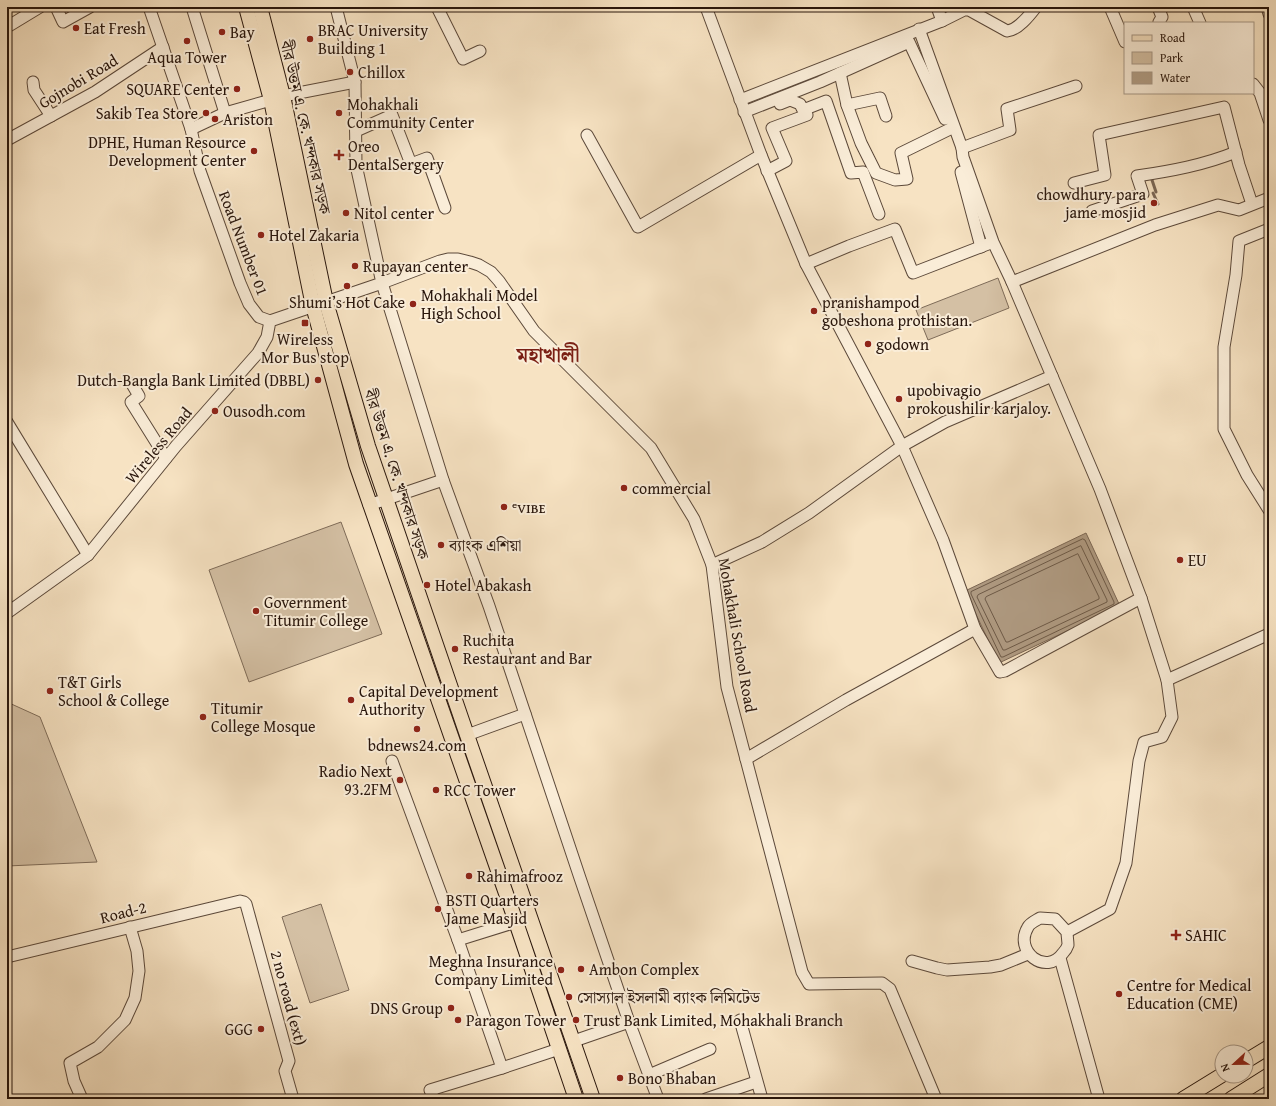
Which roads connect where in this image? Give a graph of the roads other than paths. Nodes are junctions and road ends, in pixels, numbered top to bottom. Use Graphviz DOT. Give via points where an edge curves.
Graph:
graph roads {
  1 [pos="40,7"];
  2 [pos="56,7"];
  3 [pos="90,7"];
  4 [pos="150,7"];
  5 [pos="192,7"];
  6 [pos="246,7"];
  7 [pos="260,7"];
  8 [pos="336,7"];
  9 [pos="437,7"];
  10 [pos="706,7"];
  11 [pos="937,7"];
  12 [pos="1036,7"];
  13 [pos="1110,7"];
  14 [pos="1158,7"];
  15 [pos="1193,7"];
  16 [pos="1267,7"];
  17 [pos="1269,14"];
  18 [pos="942,20"];
  19 [pos="1159,22"];
  20 [pos="1200,22"];
  21 [pos="7,27"];
  22 [pos="919,30"];
  23 [pos="1124,40"];
  24 [pos="164,47"];
  25 [pos="480,51"];
  26 [pos="840,73"];
  27 [pos="33,82"];
  28 [pos="355,82"];
  29 [pos="1254,85"];
  30 [pos="1076,86"];
  31 [pos="277,98"];
  32 [pos="1266,98"];
  33 [pos="740,100"];
  34 [pos="778,104"];
  35 [pos="847,105"];
  36 [pos="805,109"];
  37 [pos="744,112"];
  38 [pos="225,113"];
  39 [pos="51,116"];
  40 [pos="886,116"];
  41 [pos="1269,120"];
  42 [pos="192,129"];
  43 [pos="950,129"];
  44 [pos="356,131"];
  45 [pos="587,135"];
  46 [pos="7,140"];
  47 [pos="962,148"];
  48 [pos="1236,152"];
  49 [pos="761,155"];
  50 [pos="767,171"];
  51 [pos="1074,183"];
  52 [pos="1269,198"];
  53 [pos="1252,204"];
  54 [pos="445,208"];
  55 [pos="1092,211"];
  56 [pos="879,214"];
  57 [pos="1269,229"];
  58 [pos="994,242"];
  59 [pos="981,247"];
  60 [pos="806,264"];
  61 [pos="1012,282"];
  62 [pos="382,283"];
  63 [pos="320,304"];
  64 [pos="270,321"];
  65 [pos="1052,376"];
  66 [pos="132,384"];
  67 [pos="7,422"];
  68 [pos="902,446"];
  69 [pos="166,458"];
  70 [pos="443,480"];
  71 [pos="386,499"];
  72 [pos="370,505"];
  73 [pos="1269,510"];
  74 [pos="88,555"];
  75 [pos="712,565"];
  76 [pos="1141,598"];
  77 [pos="7,613"];
  78 [pos="975,629"];
  79 [pos="1269,634"];
  80 [pos="1167,680"];
  81 [pos="524,714"];
  82 [pos="467,735"];
  83 [pos="746,759"];
  84 [pos="392,761"];
  85 [pos="246,904"];
  86 [pos="516,922"];
  87 [pos="130,927"];
  88 [pos="1067,932"];
  89 [pos="458,940"];
  90 [pos="1028,954"];
  91 [pos="7,957"];
  92 [pos="1060,958"];
  93 [pos="912,961"];
  94 [pos="740,1020"];
  95 [pos="629,1022"];
  96 [pos="574,1041"];
  97 [pos="1269,1047"];
  98 [pos="559,1049"];
  99 [pos="710,1050"];
  100 [pos="1254,1056"];
  101 [pos="502,1068"];
  102 [pos="649,1075"];
  103 [pos="1269,1075"];
  104 [pos="1214,1080"];
  105 [pos="756,1082"];
  106 [pos="82,1099"];
  107 [pos="293,1099"];
  108 [pos="434,1099"];
  109 [pos="576,1099"];
  110 [pos="594,1099"];
  111 [pos="658,1099"];
  112 [pos="706,1099"];
  113 [pos="762,1099"];
  114 [pos="936,1099"];
  115 [pos="1100,1099"];
  116 [pos="1182,1099"];
  117 [pos="1231,1099"];
  1 -- 21 [label="street"];
  2 -- 3 [label="street" via="63,22"];
  4 -- 24 [label="street, Road Number 01"];
  5 -- 38 [label="street"];
  6 -- 31 [label="main road, বীর উত্তম এ. কে. খন্দকার সড়ক"];
  7 -- 31 [label="main road, বীর উত্তম এ. কে. খন্দকার সড়ক"];
  8 -- 28 [label="street"];
  9 -- 25 [label="street" via="463,59"];
  10 -- 33 [label="street"];
  11 -- 18 [label="street"];
  12 -- 18 [label="street" via="1017,27 1007,32 969,10"];
  13 -- 23 [label="street"];
  14 -- 19 [label="street" via="1162,17"];
  15 -- 20 [label="street"];
  16 -- 17 [label="street"];
  18 -- 22 [label="street"];
  22 -- 33 [label="street"];
  22 -- 47 [label="street"];
  24 -- 39 [label="street, Gojnobi Road" via="95,92"];
  24 -- 42 [label="street, Road Number 01"];
  26 -- 35 [label="street"];
  26 -- 37 [label="street"];
  26 -- 43 [label="street" via="909,42"];
  27 -- 39 [label="street" via="34,90"];
  28 -- 31 [label="street"];
  28 -- 44 [label="street"];
  29 -- 32 [label="street"];
  30 -- 47 [label="street" via="1007,109 1010,130"];
  31 -- 38 [label="street"];
  31 -- 63 [label="main road, বীর উত্তম এ. কে. খন্দকার সড়ক"];
  32 -- 41 [label="street"];
  33 -- 37 [label="street"];
  34 -- 36 [label="street" via="790,100"];
  35 -- 40 [label="street" via="880,98"];
  35 -- 43 [label="street" via="861,143 876,173 895,180 907,178 901,153"];
  36 -- 50 [label="street" via="807,115 772,128 786,161"];
  36 -- 56 [label="street" via="826,101 826,116 851,173 863,172"];
  37 -- 49 [label="street"];
  38 -- 42 [label="street"];
  39 -- 46 [label="street, Gojnobi Road"];
  42 -- 64 [label="street, Road Number 01" via="200,171 243,290 259,317"];
  43 -- 59 [label="street"];
  44 -- 54 [label="street" via="392,115 411,164 427,158"];
  44 -- 62 [label="street" via="356,165"];
  45 -- 49 [label="street" via="638,226"];
  47 -- 58 [label="street"];
  48 -- 51 [label="street" via="1224,107 1099,135 1105,175"];
  48 -- 53 [label="street"];
  48 -- 55 [label="street" via="1183,168 1137,176 1143,194"];
  49 -- 50 [label="street"];
  50 -- 60 [label="street"];
  52 -- 53 [label="street"];
  53 -- 61 [label="street" via="1239,210 1218,205 1155,225"];
  57 -- 73 [label="street" via="1248,236 1238,243 1236,275 1224,347 1224,429 1247,475"];
  58 -- 59 [label="street"];
  58 -- 61 [label="street"];
  59 -- 60 [label="street" via="914,273 895,229"];
  60 -- 68 [label="street"];
  61 -- 65 [label="street"];
  62 -- 63 [label="street, Mohakhali School Road"];
  62 -- 70 [label="street"];
  62 -- 75 [label="street, Mohakhali School Road" via="448,259 480,265 491,272 534,331 651,448 694,519"];
  63 -- 64 [label="street"];
  63 -- 71 [label="main road, বীর উত্তম এ. কে. খন্দকার সড়ক"];
  63 -- 72 [label="main road, বীর উত্তম এ. কে. খন্দকার সড়ক" via="354,458"];
  64 -- 69 [label="street, Wireless Road" via="267,337 258,353"];
  65 -- 68 [label="street" via="945,422"];
  65 -- 76 [label="street" via="1100,489"];
  66 -- 69 [label="street" via="139,396 131,402"];
  67 -- 74 [label="street"];
  68 -- 75 [label="street" via="808,513 762,542"];
  68 -- 78 [label="street" via="942,540"];
  69 -- 74 [label="street, Wireless Road"];
  70 -- 71 [label="street"];
  70 -- 81 [label="street"];
  71 -- 72 [label="street"];
  71 -- 82 [label="main road, বীর উত্তম এ. কে. খন্দকার সড়ক"];
  72 -- 86 [label="main road, বীর উত্তম এ. কে. খন্দকার সড়ক"];
  74 -- 77 [label="street, Wireless Road"];
  75 -- 83 [label="street, Mohakhali School Road" via="727,687"];
  76 -- 78 [label="street" via="1000,672"];
  76 -- 80 [label="street"];
  78 -- 83 [label="street"];
  79 -- 80 [label="street"];
  80 -- 88 [label="street" via="1172,718 1162,737 1144,742 1138,761 1126,863 1110,909"];
  81 -- 82 [label="street"];
  81 -- 95 [label="street"];
  82 -- 96 [label="main road, বীর উত্তম এ. কে. খন্দকার সড়ক"];
  83 -- 114 [label="street, Mohakhali School Road" via="802,972 809,984 882,983 890,990"];
  84 -- 89 [label="street"];
  85 -- 87 [label="street, Road-2" via="240,901"];
  85 -- 107 [label="street, 2 no road (ext)" via="289,1061 284,1071"];
  86 -- 89 [label="street"];
  86 -- 98 [label="main road, বীর উত্তম এ. কে. খন্দকার সড়ক"];
  87 -- 91 [label="street, Road-2"];
  87 -- 106 [label="street" via="137,951 139,971 135,998 125,1020 98,1047 70,1063"];
  88 -- 90 [label="street" via="1055,919 1040,918 1028,926 1023,940"];
  88 -- 92 [label="street" via="1068,946"];
  89 -- 101 [label="street"];
  90 -- 92 [label="street" via="1040,962"];
  90 -- 93 [label="street" via="990,967 947,970"];
  92 -- 115 [label="street"];
  94 -- 105 [label="street"];
  95 -- 96 [label="street"];
  95 -- 102 [label="street"];
  96 -- 110 [label="main road, বীর উত্তম এ. কে. খন্দকার সড়ক"];
  97 -- 100 [label="main road"];
  98 -- 101 [label="street"];
  98 -- 109 [label="main road, বীর উত্তম এ. কে. খন্দকার সড়ক"];
  99 -- 102 [label="street"];
  101 -- 108 [label="street" via="430,1090"];
  102 -- 111 [label="street"];
  103 -- 117 [label="main road"];
  104 -- 116 [label="main road"];
  105 -- 112 [label="street"];
  105 -- 113 [label="street"];
}
